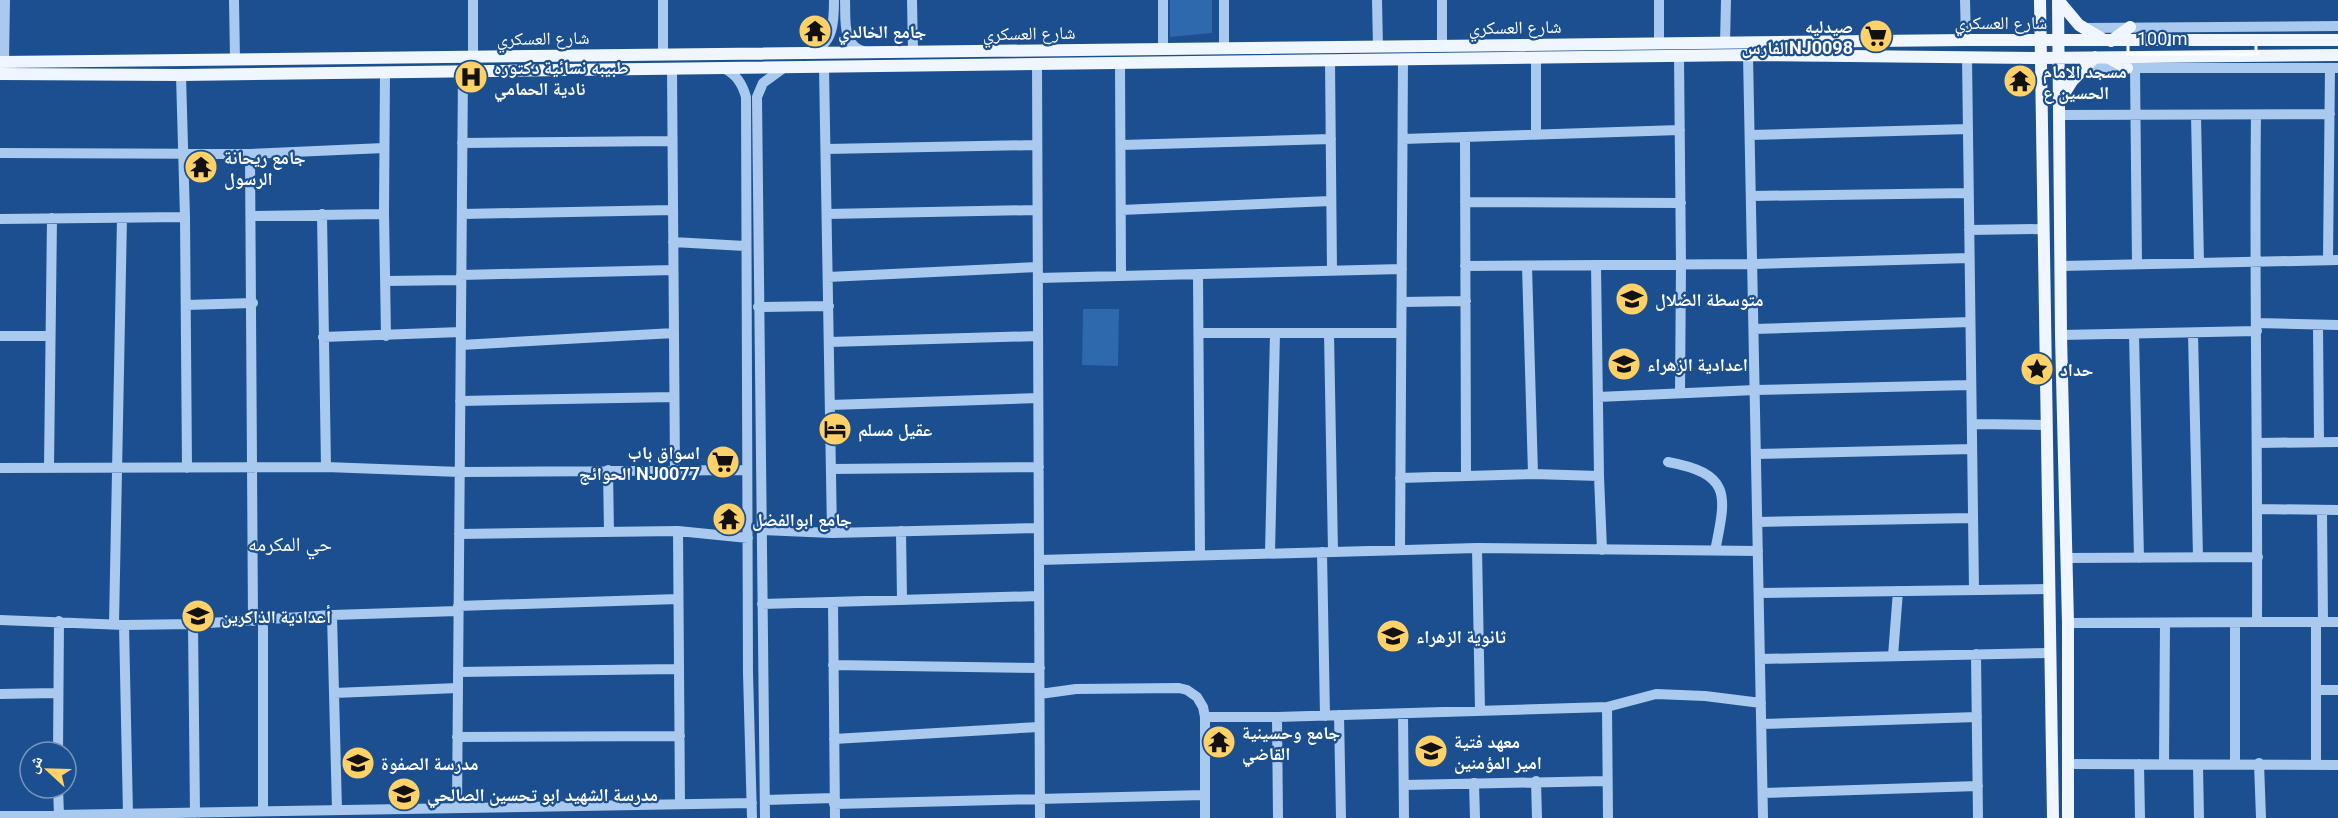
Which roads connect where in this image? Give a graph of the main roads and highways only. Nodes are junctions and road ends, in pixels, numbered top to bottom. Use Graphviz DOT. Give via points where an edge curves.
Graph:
graph roads {
  1 [pos="2040,0"];
  2 [pos="2058,0"];
  3 [pos="2130,27"];
  4 [pos="2040,40"];
  5 [pos="2338,40"];
  6 [pos="2058,41"];
  7 [pos="2109,41"];
  8 [pos="1495,45"];
  9 [pos="966,51"];
  10 [pos="993,51"];
  11 [pos="1517,52"];
  12 [pos="2338,55"];
  13 [pos="552,56"];
  14 [pos="582,56"];
  15 [pos="2095,57"];
  16 [pos="2108,57"];
  17 [pos="1495,58"];
  18 [pos="2040,58"];
  19 [pos="2058,58"];
  20 [pos="964,65"];
  21 [pos="992,65"];
  22 [pos="1,66"];
  23 [pos="2131,68"];
  24 [pos="549,70"];
  25 [pos="580,70"];
  26 [pos="2059,109"];
  27 [pos="2061,349"];
  28 [pos="2045,352"];
  29 [pos="2062,371"];
  30 [pos="2045,375"];
  31 [pos="2053,818"];
  32 [pos="2068,818"];
  1 -- 4 [label="main road"];
  2 -- 6 [label="main road"];
  2 -- 7 [label="main road" via="2083,28"];
  3 -- 7 [label="main road"];
  4 -- 6 [label="main road, شارع العسكري"];
  4 -- 11 [label="main road, شارع العسكري" via="1659,44"];
  4 -- 18 [label="main road"];
  5 -- 7 [label="main road, شارع العسكري"];
  6 -- 7 [label="main road, شارع العسكري"];
  6 -- 19 [label="main road"];
  8 -- 10 [label="main road, شارع العسكري"];
  8 -- 11 [label="main road, شارع العسكري"];
  8 -- 17 [label="main road"];
  9 -- 10 [label="main road, شارع العسكري"];
  9 -- 14 [label="main road, شارع العسكري"];
  9 -- 20 [label="main road" via="970,60"];
  10 -- 21 [label="main road" via="988,56"];
  11 -- 17 [label="main road, شارع العسكري"];
  11 -- 18 [label="main road, شارع العسكري" via="1536,58"];
  12 -- 16 [label="main road, شارع العسكري"];
  13 -- 14 [label="main road, شارع العسكري"];
  13 -- 22 [label="main road, شارع العسكري"];
  13 -- 24 [label="main road" via="556,65"];
  14 -- 25 [label="main road" via="576,60"];
  15 -- 16 [label="main road, شارع العسكري"];
  15 -- 19 [label="main road, شارع العسكري"];
  15 -- 26 [label="main road" via="2072,81"];
  16 -- 23 [label="main road"];
  17 -- 21 [label="main road, شارع العسكري"];
  18 -- 19 [label="main road, شارع العسكري"];
  18 -- 28 [label="main road"];
  19 -- 26 [label="main road"];
  20 -- 21 [label="main road, شارع العسكري"];
  20 -- 25 [label="main road, شارع العسكري"];
  22 -- 24 [label="main road, شارع العسكري" via="181,75"];
  24 -- 25 [label="main road, شارع العسكري"];
  26 -- 27 [label="main road"];
  27 -- 28 [label="main road" via="2054,357"];
  27 -- 29 [label="main road"];
  28 -- 30 [label="main road"];
  29 -- 30 [label="main road" via="2050,367"];
  29 -- 32 [label="main road"];
  30 -- 31 [label="main road"];
}
